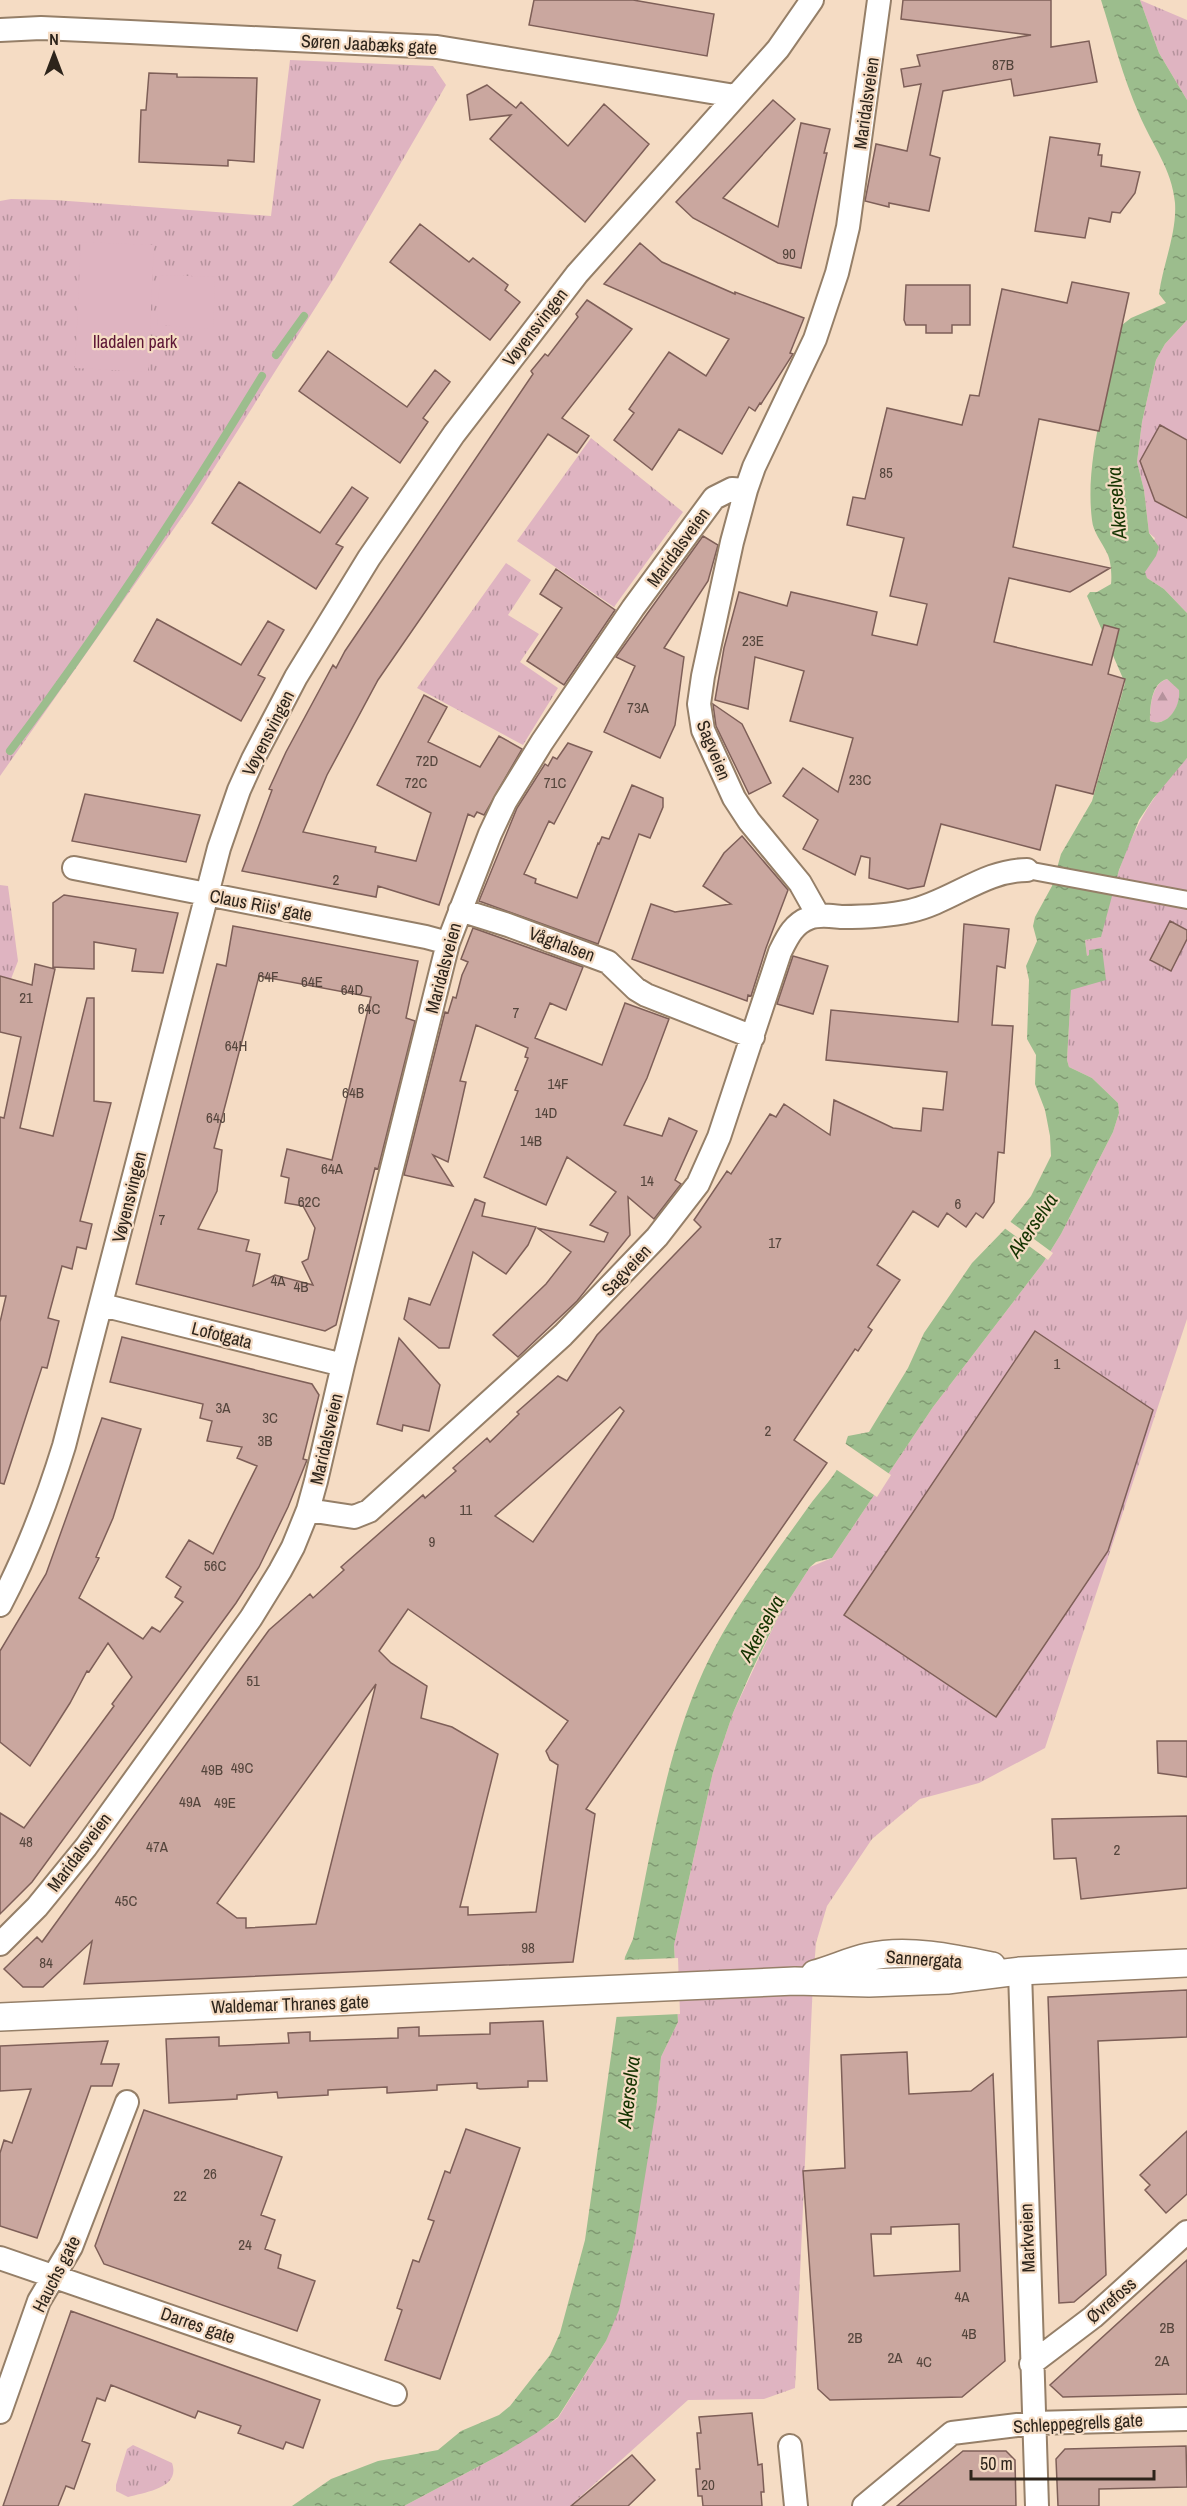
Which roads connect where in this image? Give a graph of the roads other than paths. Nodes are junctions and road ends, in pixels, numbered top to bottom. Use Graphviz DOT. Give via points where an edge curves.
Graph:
graph roads {
  1 [pos="812,0"];
  2 [pos="879,0"];
  3 [pos="0,30"];
  4 [pos="735,96"];
  5 [pos="747,490"];
  6 [pos="74,868"];
  7 [pos="1031,870"];
  8 [pos="207,894"];
  9 [pos="1187,900"];
  10 [pos="460,910"];
  11 [pos="818,915"];
  12 [pos="448,943"];
  13 [pos="753,1037"];
  14 [pos="102,1305"];
  15 [pos="343,1365"];
  16 [pos="308,1510"];
  17 [pos="0,1605"];
  18 [pos="0,1944"];
  19 [pos="1187,1963"];
  20 [pos="1020,1971"];
  21 [pos="579,1991"];
  22 [pos="0,2018"];
  23 [pos="127,2102"];
  24 [pos="1187,2232"];
  25 [pos="0,2258"];
  26 [pos="54,2275"];
  27 [pos="1031,2364"];
  28 [pos="395,2394"];
  29 [pos="0,2412"];
  30 [pos="1187,2419"];
  31 [pos="1034,2423"];
  32 [pos="790,2446"];
  33 [pos="796,2506"];
  34 [pos="864,2506"];
  35 [pos="1037,2506"];
  1 -- 4 [label="street, Vøyensvingen" via="778,49"];
  2 -- 5 [label="street, Maridalsveien" via="855,183 837,273 815,339 754,467"];
  3 -- 4 [label="street, Søren Jaabæks gate" via="41,28 437,47"];
  4 -- 8 [label="street, Vøyensvingen" via="577,274 513,354 369,558 296,677 253,759 229,816"];
  5 -- 10 [label="street, Maridalsveien" via="732,489 714,498 633,608 505,802"];
  5 -- 11 [label="street, Sagveien" via="703,676 700,716 709,746 734,798 800,883"];
  6 -- 8 [label="street, Claus Riis' gate"];
  7 -- 9 [label="street"];
  7 -- 11 [label="street" via="1000,873 908,912"];
  8 -- 12 [label="street, Claus Riis' gate"];
  8 -- 14 [label="street, Vøyensvingen"];
  10 -- 12 [label="street, Maridalsveien"];
  10 -- 13 [label="street, Våghalsen" via="608,962 646,995"];
  11 -- 13 [label="street, Sagveien" via="789,933"];
  12 -- 15 [label="street, Maridalsveien"];
  13 -- 16 [label="street, Sagveien" via="719,1137 698,1184 657,1238 594,1305 369,1511 354,1517"];
  14 -- 15 [label="street, Lofotgata"];
  14 -- 17 [label="street, Vøyensvingen" via="47,1501"];
  15 -- 16 [label="street, Maridalsveien"];
  16 -- 18 [label="street, Maridalsveien" via="280,1572 250,1618 86,1847 37,1907"];
  19 -- 20 [label="street, Sannergata"];
  20 -- 21 [label="street, Sannergata" via="946,1980 795,1981"];
  20 -- 27 [label="street, Markveien"];
  21 -- 22 [label="street, Waldemar Thranes gate"];
  23 -- 26 [label="street, Hauchs gate" via="71,2247"];
  24 -- 27 [label="street, Øvrefoss" via="1093,2317"];
  25 -- 26 [label="street, Darres gate"];
  26 -- 28 [label="street, Darres gate"];
  26 -- 29 [label="street, Hauchs gate" via="39,2301"];
  27 -- 31 [label="street, Markveien"];
  30 -- 31 [label="street, Schleppegrells gate"];
  31 -- 34 [label="street, Schleppegrells gate" via="952,2433"];
  31 -- 35 [label="street, Markveien"];
  32 -- 33 [label="street"];
}
